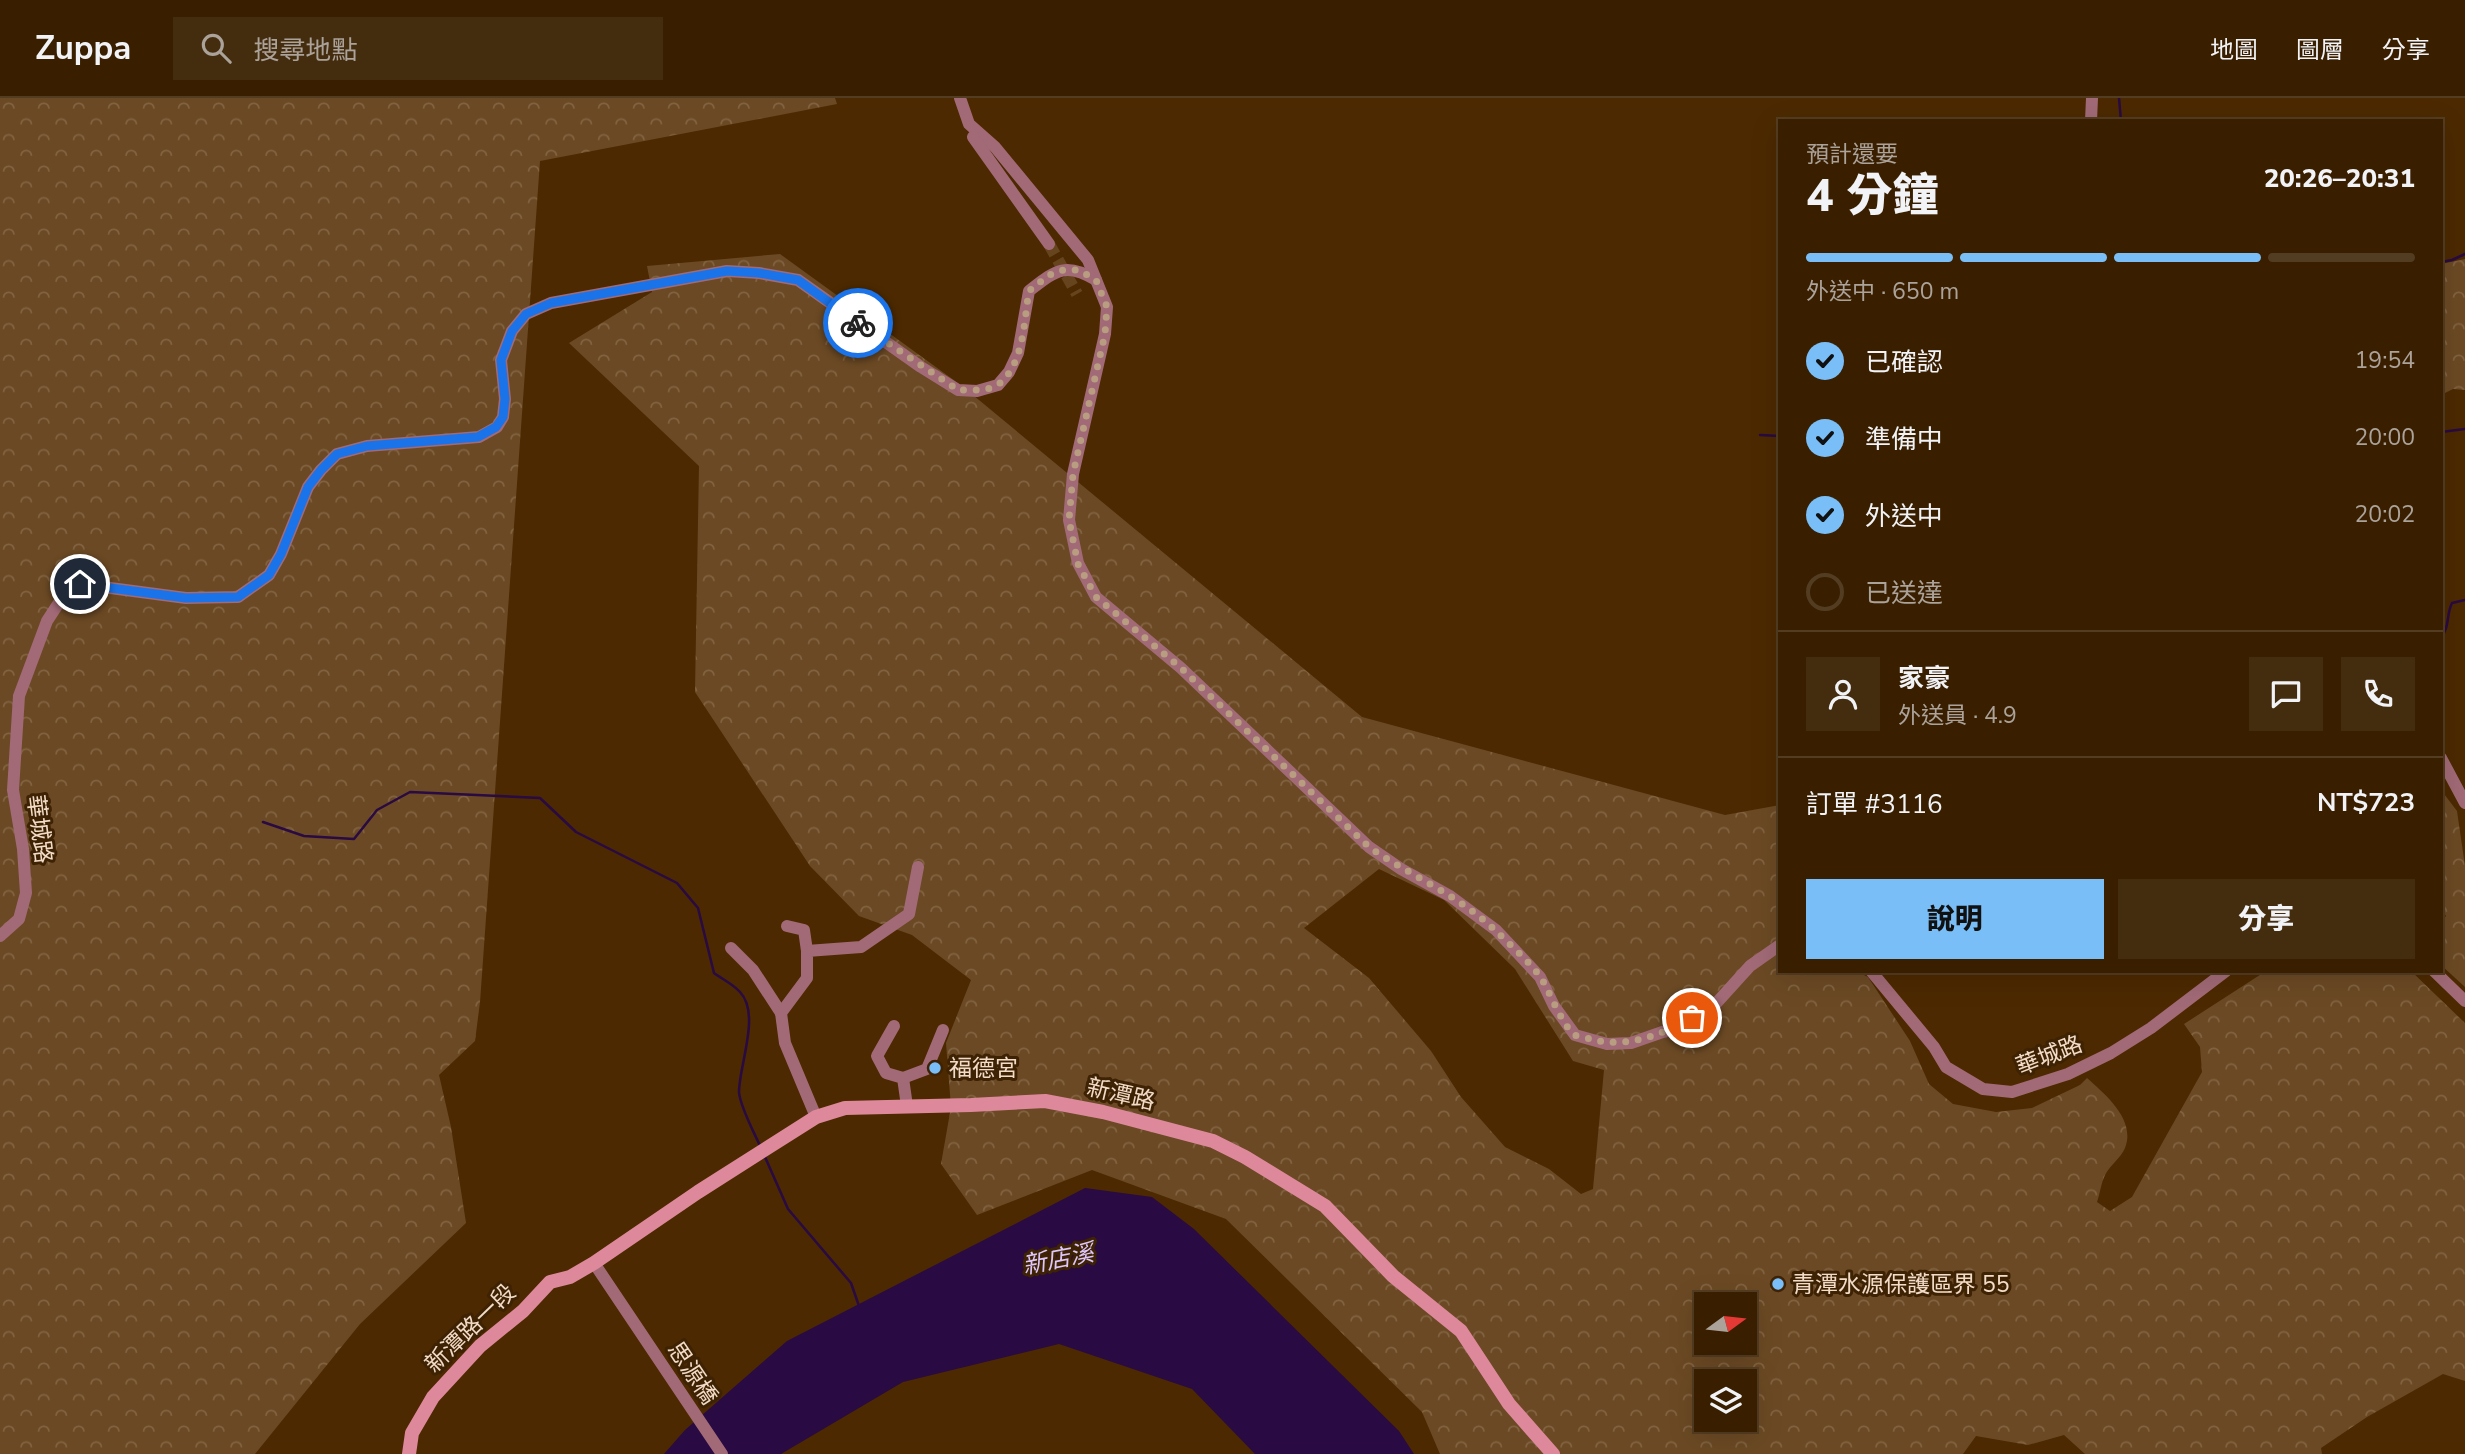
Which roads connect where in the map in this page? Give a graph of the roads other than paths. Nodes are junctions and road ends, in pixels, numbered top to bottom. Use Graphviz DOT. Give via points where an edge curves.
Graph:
graph roads {
  1 [pos="960,98"];
  2 [pos="2092,98"];
  3 [pos="2091,119"];
  4 [pos="971,131"];
  5 [pos="1049,244"];
  6 [pos="1096,280"];
  7 [pos="2443,762"];
  8 [pos="2465,803"];
  9 [pos="918,867"];
  10 [pos="787,926"];
  11 [pos="0,936"];
  12 [pos="1778,946"];
  13 [pos="731,948"];
  14 [pos="807,951"];
  15 [pos="1873,973"];
  16 [pos="2223,973"];
  17 [pos="2436,973"];
  18 [pos="2465,1001"];
  19 [pos="781,1013"];
  20 [pos="894,1026"];
  21 [pos="943,1030"];
  22 [pos="903,1078"];
  23 [pos="907,1106"];
  24 [pos="817,1116"];
  25 [pos="594,1264"];
  26 [pos="409,1454"];
  27 [pos="722,1454"];
  28 [pos="1553,1454"];
  1 -- 4 [label="street"];
  2 -- 3 [label="street"];
  4 -- 5 [label="street"];
  4 -- 6 [label="street" via="995,147 1088,260"];
  6 -- 11 [label="street, 華城路" via="1079,270 1063,270 1029,291 1018,353 1009,372 998,385 978,391 958,390 798,280 772,275 727,271 699,275 551,303 526,314 512,331 501,360 505,399 503,417 496,427 478,437 367,446 337,454 308,487 269,575 238,597 186,598 80,584 62,598 47,621 19,696 13,790 26,893 19,919"];
  6 -- 12 [label="street" via="1107,307 1105,334 1079,441 1069,520 1078,564 1096,597 1181,668 1369,847 1496,930 1540,976 1575,1035 1607,1044 1631,1043 1674,1028 1711,1009 1750,966"];
  7 -- 8 [label="street"];
  9 -- 14 [label="street" via="909,914 861,947"];
  10 -- 14 [label="street" via="804,930"];
  13 -- 19 [label="street" via="754,970"];
  14 -- 19 [label="street" via="807,978"];
  15 -- 16 [label="street, 華城路" via="1945,1067 1983,1089 2012,1092 2068,1074 2110,1053"];
  17 -- 18 [label="street"];
  19 -- 24 [label="street" via="785,1043"];
  20 -- 22 [label="street" via="877,1056 886,1073"];
  21 -- 22 [label="street" via="927,1069"];
  22 -- 23 [label="street"];
  23 -- 24 [label="street, 新潭路" via="845,1108"];
  23 -- 28 [label="street, 新潭路" via="1045,1101 1213,1141 1245,1157 1325,1206 1393,1276 1461,1331 1509,1404"];
  24 -- 25 [label="street, 新潭路"];
  25 -- 26 [label="street, 新潭路一段" via="550,1282 480,1346 433,1396 412,1433"];
  25 -- 27 [label="street, 思源橋"];
}
